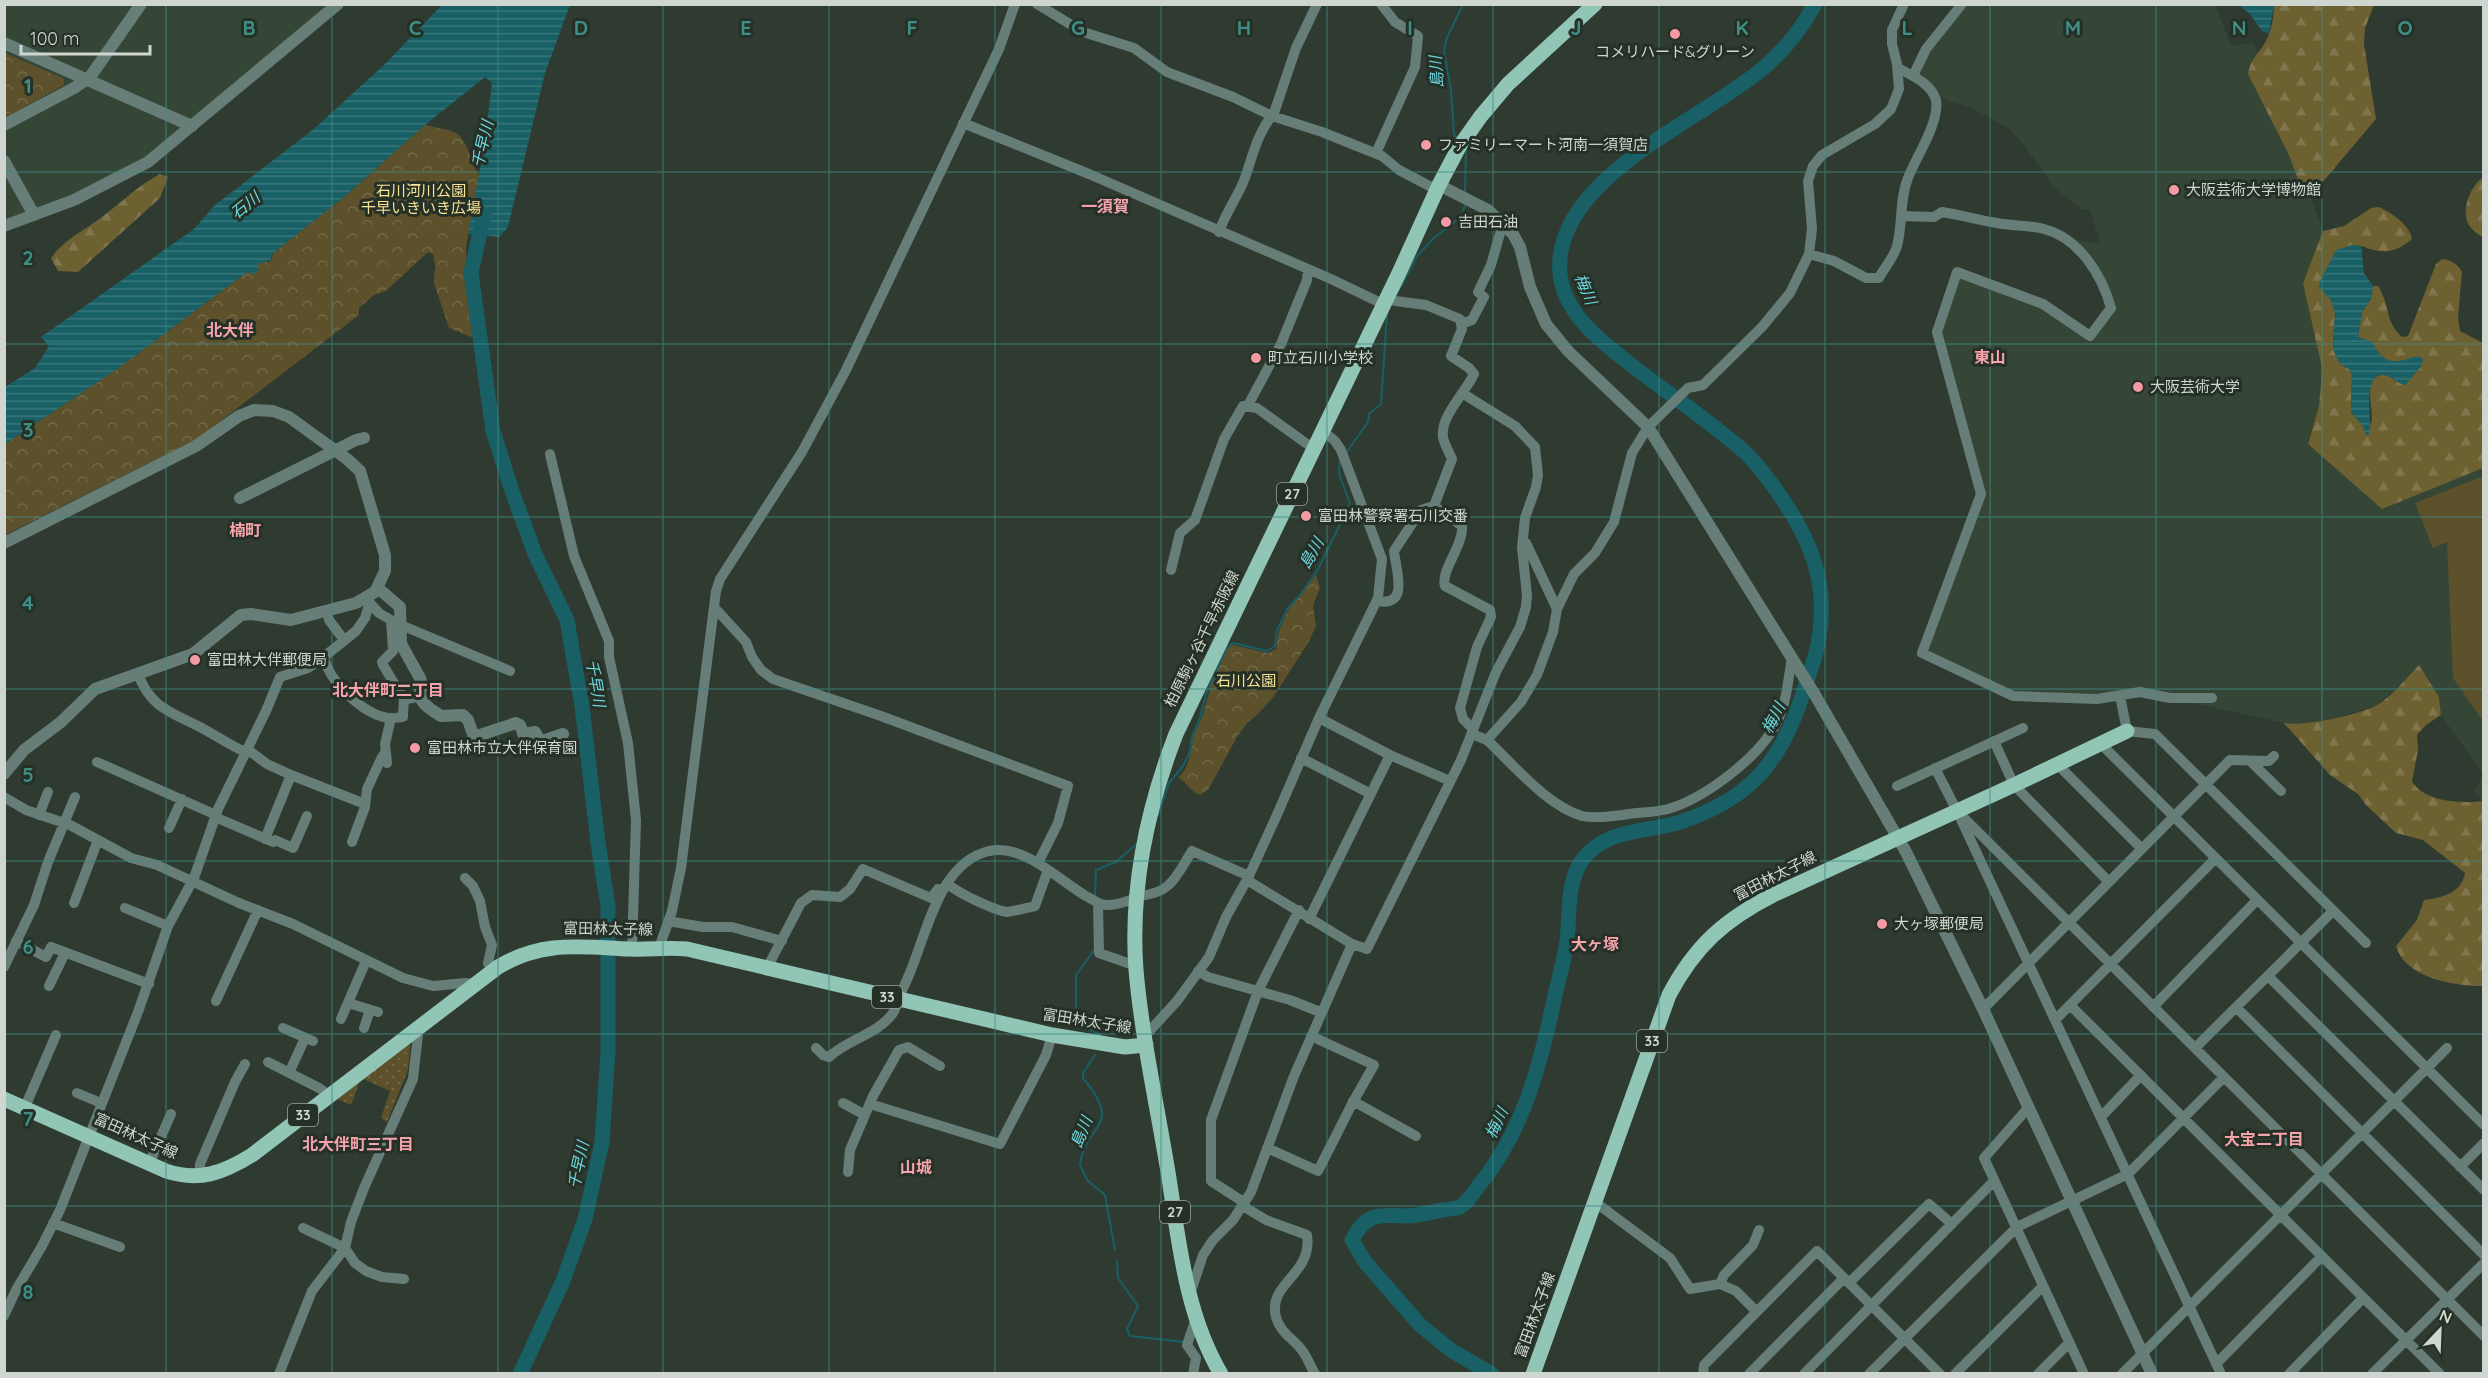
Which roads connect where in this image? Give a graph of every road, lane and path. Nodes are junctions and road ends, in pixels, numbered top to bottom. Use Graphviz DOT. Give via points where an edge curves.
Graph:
graph roads {
  1 [pos="141,4"];
  2 [pos="338,4"];
  3 [pos="1015,4"];
  4 [pos="1037,4"];
  5 [pos="1317,4"];
  6 [pos="1381,4"];
  7 [pos="1595,4"];
  8 [pos="1904,4"];
  9 [pos="1962,4"];
  10 [pos="4,43"];
  11 [pos="1898,68"];
  12 [pos="1913,76"];
  13 [pos="86,80"];
  14 [pos="1272,116"];
  15 [pos="963,123"];
  16 [pos="4,125"];
  17 [pos="192,126"];
  18 [pos="1376,153"];
  19 [pos="4,161"];
  20 [pos="1438,187"];
  21 [pos="34,215"];
  22 [pos="1901,216"];
  23 [pos="1503,223"];
  24 [pos="4,226"];
  25 [pos="1219,232"];
  26 [pos="1809,254"];
  27 [pos="1308,270"];
  28 [pos="1384,301"];
  29 [pos="1461,324"];
  30 [pos="1462,393"];
  31 [pos="1247,407"];
  32 [pos="1648,427"];
  33 [pos="1323,431"];
  34 [pos="364,438"];
  35 [pos="335,450"];
  36 [pos="1314,450"];
  37 [pos="550,454"];
  38 [pos="240,498"];
  39 [pos="1434,506"];
  40 [pos="1523,531"];
  41 [pos="4,543"];
  42 [pos="1171,570"];
  43 [pos="378,588"];
  44 [pos="1377,601"];
  45 [pos="369,602"];
  46 [pos="714,607"];
  47 [pos="1557,609"];
  48 [pos="327,612"];
  49 [pos="401,625"];
  50 [pos="344,640"];
  51 [pos="324,656"];
  52 [pos="1795,662"];
  53 [pos="510,671"];
  54 [pos="138,674"];
  55 [pos="404,696"];
  56 [pos="421,696"];
  57 [pos="2120,696"];
  58 [pos="2211,698"];
  59 [pos="391,718"];
  60 [pos="1319,718"];
  61 [pos="2023,728"];
  62 [pos="2127,730"];
  63 [pos="1473,731"];
  64 [pos="563,735"];
  65 [pos="1487,740"];
  66 [pos="1994,741"];
  67 [pos="2101,744"];
  68 [pos="246,751"];
  69 [pos="1390,755"];
  70 [pos="2274,756"];
  71 [pos="1301,758"];
  72 [pos="2250,760"];
  73 [pos="97,762"];
  74 [pos="2058,765"];
  75 [pos="1935,768"];
  76 [pos="4,774"];
  77 [pos="291,775"];
  78 [pos="1450,781"];
  79 [pos="2206,784"];
  80 [pos="2014,785"];
  81 [pos="1897,786"];
  82 [pos="2281,791"];
  83 [pos="48,792"];
  84 [pos="1371,794"];
  85 [pos="4,796"];
  86 [pos="75,797"];
  87 [pos="182,799"];
  88 [pos="365,804"];
  89 [pos="1958,811"];
  90 [pos="39,815"];
  91 [pos="215,816"];
  92 [pos="307,816"];
  93 [pos="2174,817"];
  94 [pos="65,823"];
  95 [pos="168,828"];
  96 [pos="1899,836"];
  97 [pos="265,839"];
  98 [pos="98,840"];
  99 [pos="352,842"];
  100 [pos="2142,849"];
  101 [pos="2216,858"];
  102 [pos="1038,863"];
  103 [pos="1048,870"];
  104 [pos="465,878"];
  105 [pos="1248,878"];
  106 [pos="193,880"];
  107 [pos="2109,882"];
  108 [pos="947,883"];
  109 [pos="1137,897"];
  110 [pos="2257,900"];
  111 [pos="74,903"];
  112 [pos="1098,903"];
  113 [pos="124,908"];
  114 [pos="258,910"];
  115 [pos="1299,910"];
  116 [pos="2333,911"];
  117 [pos="1309,919"];
  118 [pos="668,921"];
  119 [pos="2069,922"];
  120 [pos="168,926"];
  121 [pos="782,940"];
  122 [pos="2366,943"];
  123 [pos="1353,944"];
  124 [pos="2301,944"];
  125 [pos="11,947"];
  126 [pos="659,948"];
  127 [pos="630,949"];
  128 [pos="65,952"];
  129 [pos="366,961"];
  130 [pos="2029,963"];
  131 [pos="2110,964"];
  132 [pos="1136,966"];
  133 [pos="4,967"];
  134 [pos="767,968"];
  135 [pos="1198,970"];
  136 [pos="492,971"];
  137 [pos="2268,976"];
  138 [pos="148,984"];
  139 [pos="474,984"];
  140 [pos="49,986"];
  141 [pos="1258,991"];
  142 [pos="899,1000"];
  143 [pos="216,1001"];
  144 [pos="348,1003"];
  145 [pos="2070,1005"];
  146 [pos="2153,1007"];
  147 [pos="2237,1008"];
  148 [pos="1983,1009"];
  149 [pos="1320,1012"];
  150 [pos="341,1019"];
  151 [pos="2055,1020"];
  152 [pos="419,1026"];
  153 [pos="283,1028"];
  154 [pos="364,1028"];
  155 [pos="56,1035"];
  156 [pos="1052,1035"];
  157 [pos="1311,1036"];
  158 [pos="1145,1041"];
  159 [pos="816,1048"];
  160 [pos="2195,1048"];
  161 [pos="2446,1048"];
  162 [pos="268,1062"];
  163 [pos="245,1064"];
  164 [pos="940,1066"];
  165 [pos="2427,1069"];
  166 [pos="289,1073"];
  167 [pos="2141,1075"];
  168 [pos="2224,1077"];
  169 [pos="77,1094"];
  170 [pos="329,1095"];
  171 [pos="4,1099"];
  172 [pos="1353,1101"];
  173 [pos="2394,1102"];
  174 [pos="101,1103"];
  175 [pos="843,1103"];
  176 [pos="870,1104"];
  177 [pos="24,1107"];
  178 [pos="2028,1108"];
  179 [pos="171,1113"];
  180 [pos="865,1116"];
  181 [pos="2101,1117"];
  182 [pos="2183,1117"];
  183 [pos="2484,1125"];
  184 [pos="2362,1134"];
  185 [pos="90,1135"];
  186 [pos="1416,1136"];
  187 [pos="2484,1143"];
  188 [pos="1267,1148"];
  189 [pos="150,1164"];
  190 [pos="2460,1167"];
  191 [pos="848,1172"];
  192 [pos="2128,1174"];
  193 [pos="2321,1174"];
  194 [pos="200,1177"];
  195 [pos="1994,1181"];
  196 [pos="2484,1190"];
  197 [pos="2070,1200"];
  198 [pos="1594,1202"];
  199 [pos="1244,1204"];
  200 [pos="2281,1215"];
  201 [pos="53,1224"];
  202 [pos="1952,1224"];
  203 [pos="2017,1227"];
  204 [pos="303,1228"];
  205 [pos="1760,1230"];
  206 [pos="120,1247"];
  207 [pos="345,1248"];
  208 [pos="2484,1255"];
  209 [pos="2322,1256"];
  210 [pos="2484,1263"];
  211 [pos="404,1279"];
  212 [pos="1847,1281"];
  213 [pos="1720,1284"];
  214 [pos="2043,1286"];
  215 [pos="1190,1297"];
  216 [pos="2363,1299"];
  217 [pos="2446,1300"];
  218 [pos="1872,1306"];
  219 [pos="2189,1306"];
  220 [pos="1756,1311"];
  221 [pos="4,1316"];
  222 [pos="1198,1322"];
  223 [pos="2484,1336"];
  224 [pos="1904,1338"];
  225 [pos="2406,1340"];
  226 [pos="2069,1343"];
  227 [pos="2143,1353"];
  228 [pos="1704,1369"];
  229 [pos="2219,1369"];
  230 [pos="279,1374"];
  231 [pos="1193,1374"];
  232 [pos="1221,1374"];
  233 [pos="1315,1374"];
  234 [pos="1533,1374"];
  235 [pos="1713,1374"];
  236 [pos="1749,1374"];
  237 [pos="1804,1374"];
  238 [pos="1869,1374"];
  239 [pos="1940,1374"];
  240 [pos="1955,1374"];
  241 [pos="2038,1374"];
  242 [pos="2084,1374"];
  243 [pos="2122,1374"];
  244 [pos="2152,1374"];
  245 [pos="2289,1374"];
  246 [pos="2372,1374"];
  247 [pos="2440,1374"];
  1 -- 13 [label="street"];
  2 -- 17 [label="street"];
  3 -- 15 [label="street" via="999,49"];
  4 -- 14 [label="street" via="1083,32 1134,48 1167,72"];
  5 -- 14 [label="street" via="1296,48"];
  6 -- 18 [label="street" via="1395,22 1418,36 1415,67"];
  7 -- 20 [label="main road, 柏原駒ヶ谷千早赤阪線 / 27" via="1496,98 1459,147"];
  8 -- 11 [label="street" via="1892,30"];
  9 -- 12 [label="street" via="1926,49"];
  10 -- 13 [label="street"];
  11 -- 12 [label="street"];
  11 -- 26 [label="street" via="1899,89 1891,109 1875,124 1822,155 1813,166 1808,181 1812,230"];
  12 -- 22 [label="street" via="1935,97 1937,107 1907,179"];
  13 -- 16 [label="street"];
  13 -- 17 [label="street"];
  14 -- 18 [label="street"];
  14 -- 25 [label="street" via="1252,151 1247,173"];
  15 -- 25 [label="street"];
  15 -- 46 [label="street" via="846,370 802,452 720,579"];
  17 -- 21 [label="street" via="135,170"];
  18 -- 20 [label="street" via="1399,170"];
  19 -- 21 [label="street"];
  20 -- 23 [label="street" via="1488,210"];
  20 -- 28 [label="main road, 柏原駒ヶ谷千早赤阪線 / 27"];
  21 -- 24 [label="street"];
  22 -- 26 [label="street" via="1897,248 1879,278 1866,278 1834,261"];
  22 -- 57 [label="street" via="1934,217 1942,212 2044,229 2065,238 2095,270 2111,308 2090,336 2043,304 1957,272 1937,332 1981,494 1922,653 2013,696"];
  23 -- 29 [label="street" via="1491,265 1478,292 1484,297 1472,320"];
  23 -- 32 [label="street" via="1520,247 1530,286 1546,324 1568,351"];
  25 -- 27 [label="street"];
  26 -- 32 [label="street" via="1790,293 1762,327 1703,385 1688,388"];
  27 -- 28 [label="street"];
  27 -- 31 [label="street" via="1281,344"];
  28 -- 29 [label="street" via="1426,305 1452,314"];
  28 -- 33 [label="main road, 柏原駒ヶ谷千早赤阪線 / 27"];
  29 -- 30 [label="street" via="1451,357 1474,374"];
  30 -- 39 [label="street" via="1445,423 1443,436 1452,459"];
  30 -- 40 [label="street" via="1515,426 1535,447 1538,475"];
  31 -- 36 [label="street" via="1257,408"];
  31 -- 42 [label="street" via="1243,406 1224,439 1195,520 1180,532"];
  32 -- 47 [label="street" via="1632,453 1614,522 1595,554 1574,574"];
  32 -- 52 [label="street"];
  33 -- 36 [label="main road, 柏原駒ヶ谷千早赤阪線 / 27"];
  33 -- 44 [label="street" via="1341,450 1382,559"];
  34 -- 35 [label="street"];
  35 -- 38 [label="street"];
  35 -- 41 [label="street" via="282,414 254,410 196,446"];
  35 -- 43 [label="street" via="356,466 366,485 386,563"];
  36 -- 109 [label="main road, 柏原駒ヶ谷千早赤阪線 / 27" via="1176,734 1151,810"];
  37 -- 127 [label="street" via="574,556 609,641 628,743 636,820"];
  39 -- 44 [label="street" via="1421,510 1396,545 1399,592 1389,602"];
  39 -- 63 [label="street" via="1462,526 1445,585 1490,610 1491,617 1477,647 1460,708"];
  40 -- 47 [label="street" via="1528,550"];
  40 -- 63 [label="street" via="1527,595 1524,615"];
  43 -- 45 [label="street"];
  43 -- 49 [label="street" via="400,607"];
  44 -- 60 [label="street"];
  45 -- 48 [label="street"];
  45 -- 50 [label="street" via="360,626"];
  45 -- 55 [label="street" via="391,620 393,651 382,662"];
  46 -- 102 [label="street" via="746,642 761,670 773,679 1068,786 1058,823"];
  46 -- 118 [label="street" via="681,868"];
  47 -- 65 [label="street" via="1537,675 1515,709"];
  48 -- 50 [label="street"];
  48 -- 54 [label="street" via="291,620 241,615 193,654"];
  49 -- 53 [label="street"];
  49 -- 56 [label="street" via="401,644 423,684"];
  50 -- 51 [label="street"];
  51 -- 59 [label="street" via="352,699"];
  51 -- 68 [label="street" via="308,668 280,677"];
  52 -- 65 [label="street" via="1773,730 1746,762 1686,802 1666,809 1611,817 1584,816 1565,809"];
  52 -- 96 [label="street"];
  54 -- 68 [label="street" via="152,701"];
  54 -- 76 [label="street" via="94,689 61,722 24,750"];
  55 -- 56 [label="street"];
  55 -- 59 [label="street" via="403,717"];
  56 -- 64 [label="street" via="441,716 463,715 474,737 516,723 531,745"];
  57 -- 58 [label="street" via="2140,692 2170,698"];
  57 -- 62 [label="street"];
  59 -- 88 [label="street" via="386,758 382,757 367,789"];
  60 -- 69 [label="street"];
  60 -- 71 [label="street"];
  61 -- 66 [label="street"];
  62 -- 67 [label="main road, 富田林太子線 / 33"];
  62 -- 79 [label="street" via="2155,734"];
  63 -- 65 [label="street"];
  63 -- 78 [label="street"];
  66 -- 75 [label="street"];
  66 -- 80 [label="street"];
  67 -- 74 [label="main road, 富田林太子線 / 33"];
  67 -- 93 [label="street"];
  68 -- 77 [label="street"];
  68 -- 91 [label="street"];
  69 -- 78 [label="street"];
  69 -- 84 [label="street"];
  70 -- 72 [label="street" via="2269,761"];
  71 -- 84 [label="street"];
  71 -- 105 [label="street"];
  72 -- 79 [label="street" via="2230,760"];
  72 -- 82 [label="street"];
  73 -- 87 [label="street"];
  74 -- 80 [label="main road, 富田林太子線 / 33"];
  74 -- 100 [label="street"];
  75 -- 81 [label="street"];
  75 -- 89 [label="street"];
  77 -- 88 [label="street"];
  77 -- 97 [label="street"];
  78 -- 123 [label="street" via="1367,949"];
  79 -- 93 [label="street"];
  79 -- 116 [label="street"];
  80 -- 89 [label="main road, 富田林太子線 / 33"];
  80 -- 107 [label="street"];
  83 -- 90 [label="street"];
  84 -- 117 [label="street"];
  85 -- 90 [label="street"];
  86 -- 94 [label="street"];
  87 -- 91 [label="street"];
  87 -- 95 [label="street"];
  88 -- 99 [label="street"];
  89 -- 96 [label="main road, 富田林太子線 / 33"];
  89 -- 119 [label="street"];
  89 -- 130 [label="street"];
  90 -- 94 [label="street"];
  91 -- 97 [label="street"];
  91 -- 106 [label="street"];
  92 -- 97 [label="street" via="294,848"];
  93 -- 100 [label="street"];
  93 -- 101 [label="street"];
  94 -- 98 [label="street"];
  94 -- 125 [label="street" via="34,905"];
  96 -- 148 [label="street"];
  96 -- 198 [label="main road, 富田林太子線 / 33" via="1740,913 1690,959 1669,995"];
  98 -- 106 [label="street" via="131,858"];
  98 -- 111 [label="street"];
  100 -- 107 [label="street"];
  101 -- 110 [label="street"];
  101 -- 131 [label="street"];
  102 -- 103 [label="street"];
  102 -- 108 [label="street" via="998,849 970,859"];
  103 -- 108 [label="street" via="1035,906 1013,912 985,904"];
  103 -- 112 [label="street"];
  104 -- 136 [label="street" via="480,901 492,945 488,963"];
  105 -- 109 [label="street" via="1192,851 1164,891"];
  105 -- 115 [label="street"];
  105 -- 135 [label="street" via="1209,957"];
  106 -- 114 [label="street"];
  106 -- 120 [label="street"];
  107 -- 119 [label="street"];
  108 -- 121 [label="street" via="943,882 930,898 863,869 840,897 812,895 801,903"];
  108 -- 142 [label="street" via="939,893"];
  109 -- 112 [label="street" via="1108,905"];
  109 -- 132 [label="main road, 柏原駒ヶ谷千早赤阪線 / 27"];
  110 -- 124 [label="street"];
  110 -- 146 [label="street"];
  112 -- 132 [label="street" via="1099,953"];
  113 -- 120 [label="street"];
  114 -- 129 [label="street"];
  114 -- 143 [label="street"];
  115 -- 117 [label="street"];
  115 -- 141 [label="street"];
  116 -- 122 [label="street"];
  116 -- 124 [label="street"];
  117 -- 123 [label="street"];
  118 -- 121 [label="street" via="732,927"];
  118 -- 126 [label="street"];
  119 -- 130 [label="street"];
  119 -- 131 [label="street"];
  120 -- 138 [label="street"];
  121 -- 134 [label="street"];
  123 -- 149 [label="street"];
  124 -- 137 [label="street"];
  124 -- 165 [label="street"];
  125 -- 128 [label="street" via="46,957 51,947"];
  125 -- 133 [label="street"];
  126 -- 127 [label="main road, 富田林太子線 / 33"];
  126 -- 134 [label="main road, 富田林太子線 / 33" via="700,951"];
  127 -- 136 [label="main road, 富田林太子線 / 33" via="567,945 539,949"];
  128 -- 138 [label="street"];
  128 -- 140 [label="street"];
  129 -- 139 [label="street" via="433,986"];
  129 -- 144 [label="street"];
  130 -- 148 [label="street"];
  130 -- 151 [label="street"];
  131 -- 145 [label="street"];
  131 -- 146 [label="street"];
  132 -- 158 [label="main road, 柏原駒ヶ谷千早赤阪線 / 27"];
  134 -- 142 [label="main road, 富田林太子線 / 33"];
  135 -- 141 [label="street" via="1208,977"];
  135 -- 158 [label="street"];
  136 -- 139 [label="main road, 富田林太子線 / 33"];
  137 -- 147 [label="street"];
  137 -- 173 [label="street"];
  138 -- 174 [label="street"];
  139 -- 152 [label="main road, 富田林太子線 / 33"];
  141 -- 149 [label="street"];
  141 -- 199 [label="street" via="1211,1119 1211,1180"];
  142 -- 156 [label="main road, 富田林太子線 / 33"];
  142 -- 159 [label="street" via="893,1013 873,1031 829,1057"];
  144 -- 150 [label="street"];
  144 -- 154 [label="street" via="374,1011"];
  145 -- 151 [label="street"];
  145 -- 167 [label="street"];
  146 -- 160 [label="street"];
  147 -- 160 [label="street"];
  147 -- 184 [label="street"];
  148 -- 178 [label="street"];
  149 -- 157 [label="street"];
  151 -- 181 [label="street"];
  152 -- 170 [label="main road, 富田林太子線 / 33"];
  152 -- 207 [label="street" via="415,1074 364,1188"];
  153 -- 166 [label="street" via="309,1039"];
  155 -- 177 [label="street"];
  156 -- 158 [label="main road, 富田林太子線 / 33" via="1125,1047"];
  156 -- 176 [label="street" via="1046,1055 1000,1144"];
  157 -- 172 [label="street" via="1374,1065"];
  157 -- 188 [label="street"];
  158 -- 215 [label="main road, 柏原駒ヶ谷千早赤阪線 / 27"];
  160 -- 168 [label="street"];
  161 -- 165 [label="street"];
  162 -- 166 [label="street"];
  163 -- 194 [label="street" via="200,1164"];
  164 -- 176 [label="street" via="908,1047 899,1050"];
  165 -- 173 [label="street"];
  165 -- 183 [label="street"];
  166 -- 170 [label="street"];
  167 -- 181 [label="street"];
  167 -- 182 [label="street"];
  168 -- 182 [label="street"];
  168 -- 193 [label="street"];
  169 -- 174 [label="street"];
  170 -- 194 [label="main road, 富田林太子線 / 33" via="243,1161"];
  171 -- 177 [label="main road, 富田林太子線 / 33"];
  172 -- 186 [label="street"];
  172 -- 188 [label="street" via="1318,1171"];
  173 -- 184 [label="street"];
  173 -- 190 [label="street"];
  174 -- 185 [label="street"];
  175 -- 180 [label="street"];
  176 -- 180 [label="street"];
  177 -- 185 [label="main road, 富田林太子線 / 33"];
  178 -- 195 [label="street" via="1984,1158"];
  178 -- 197 [label="street"];
  179 -- 189 [label="street"];
  180 -- 191 [label="street" via="850,1150"];
  181 -- 192 [label="street"];
  182 -- 192 [label="street"];
  182 -- 200 [label="street"];
  184 -- 193 [label="street"];
  184 -- 208 [label="street"];
  185 -- 189 [label="main road, 富田林太子線 / 33"];
  185 -- 201 [label="street"];
  187 -- 190 [label="street"];
  188 -- 199 [label="street"];
  189 -- 194 [label="main road, 富田林太子線 / 33" via="173,1174"];
  190 -- 196 [label="street"];
  192 -- 197 [label="street"];
  192 -- 219 [label="street"];
  193 -- 200 [label="street"];
  193 -- 217 [label="street"];
  195 -- 202 [label="street"];
  195 -- 203 [label="street"];
  197 -- 203 [label="street"];
  197 -- 227 [label="street"];
  198 -- 213 [label="street" via="1670,1258 1690,1289"];
  198 -- 234 [label="main road, 富田林太子線 / 33"];
  199 -- 215 [label="street" via="1203,1255"];
  199 -- 233 [label="street" via="1266,1220 1307,1235 1309,1247 1304,1263 1281,1288 1275,1315"];
  200 -- 209 [label="street"];
  200 -- 219 [label="street"];
  201 -- 206 [label="street"];
  201 -- 221 [label="street"];
  202 -- 212 [label="street" via="1929,1204"];
  202 -- 218 [label="street"];
  203 -- 214 [label="street"];
  203 -- 224 [label="street"];
  204 -- 207 [label="street"];
  205 -- 213 [label="street" via="1753,1245"];
  207 -- 211 [label="street" via="366,1271"];
  207 -- 230 [label="street" via="312,1290"];
  209 -- 216 [label="street"];
  209 -- 229 [label="street"];
  210 -- 217 [label="street"];
  212 -- 218 [label="street"];
  212 -- 220 [label="street" via="1817,1251"];
  212 -- 236 [label="street"];
  213 -- 220 [label="street" via="1736,1291"];
  214 -- 226 [label="street"];
  214 -- 240 [label="street"];
  215 -- 222 [label="main road, 柏原駒ヶ谷千早赤阪線 / 27"];
  216 -- 225 [label="street"];
  216 -- 245 [label="street"];
  217 -- 223 [label="street"];
  217 -- 225 [label="street"];
  218 -- 224 [label="street"];
  218 -- 237 [label="street"];
  219 -- 227 [label="street"];
  219 -- 229 [label="street"];
  220 -- 228 [label="street"];
  222 -- 231 [label="street" via="1188,1343 1196,1358"];
  222 -- 232 [label="main road, 柏原駒ヶ谷千早赤阪線 / 27"];
  224 -- 238 [label="street"];
  224 -- 239 [label="street"];
  225 -- 246 [label="street"];
  225 -- 247 [label="street"];
  226 -- 241 [label="street"];
  226 -- 242 [label="street"];
  227 -- 243 [label="street"];
  227 -- 244 [label="street"];
  228 -- 235 [label="street"];
}
